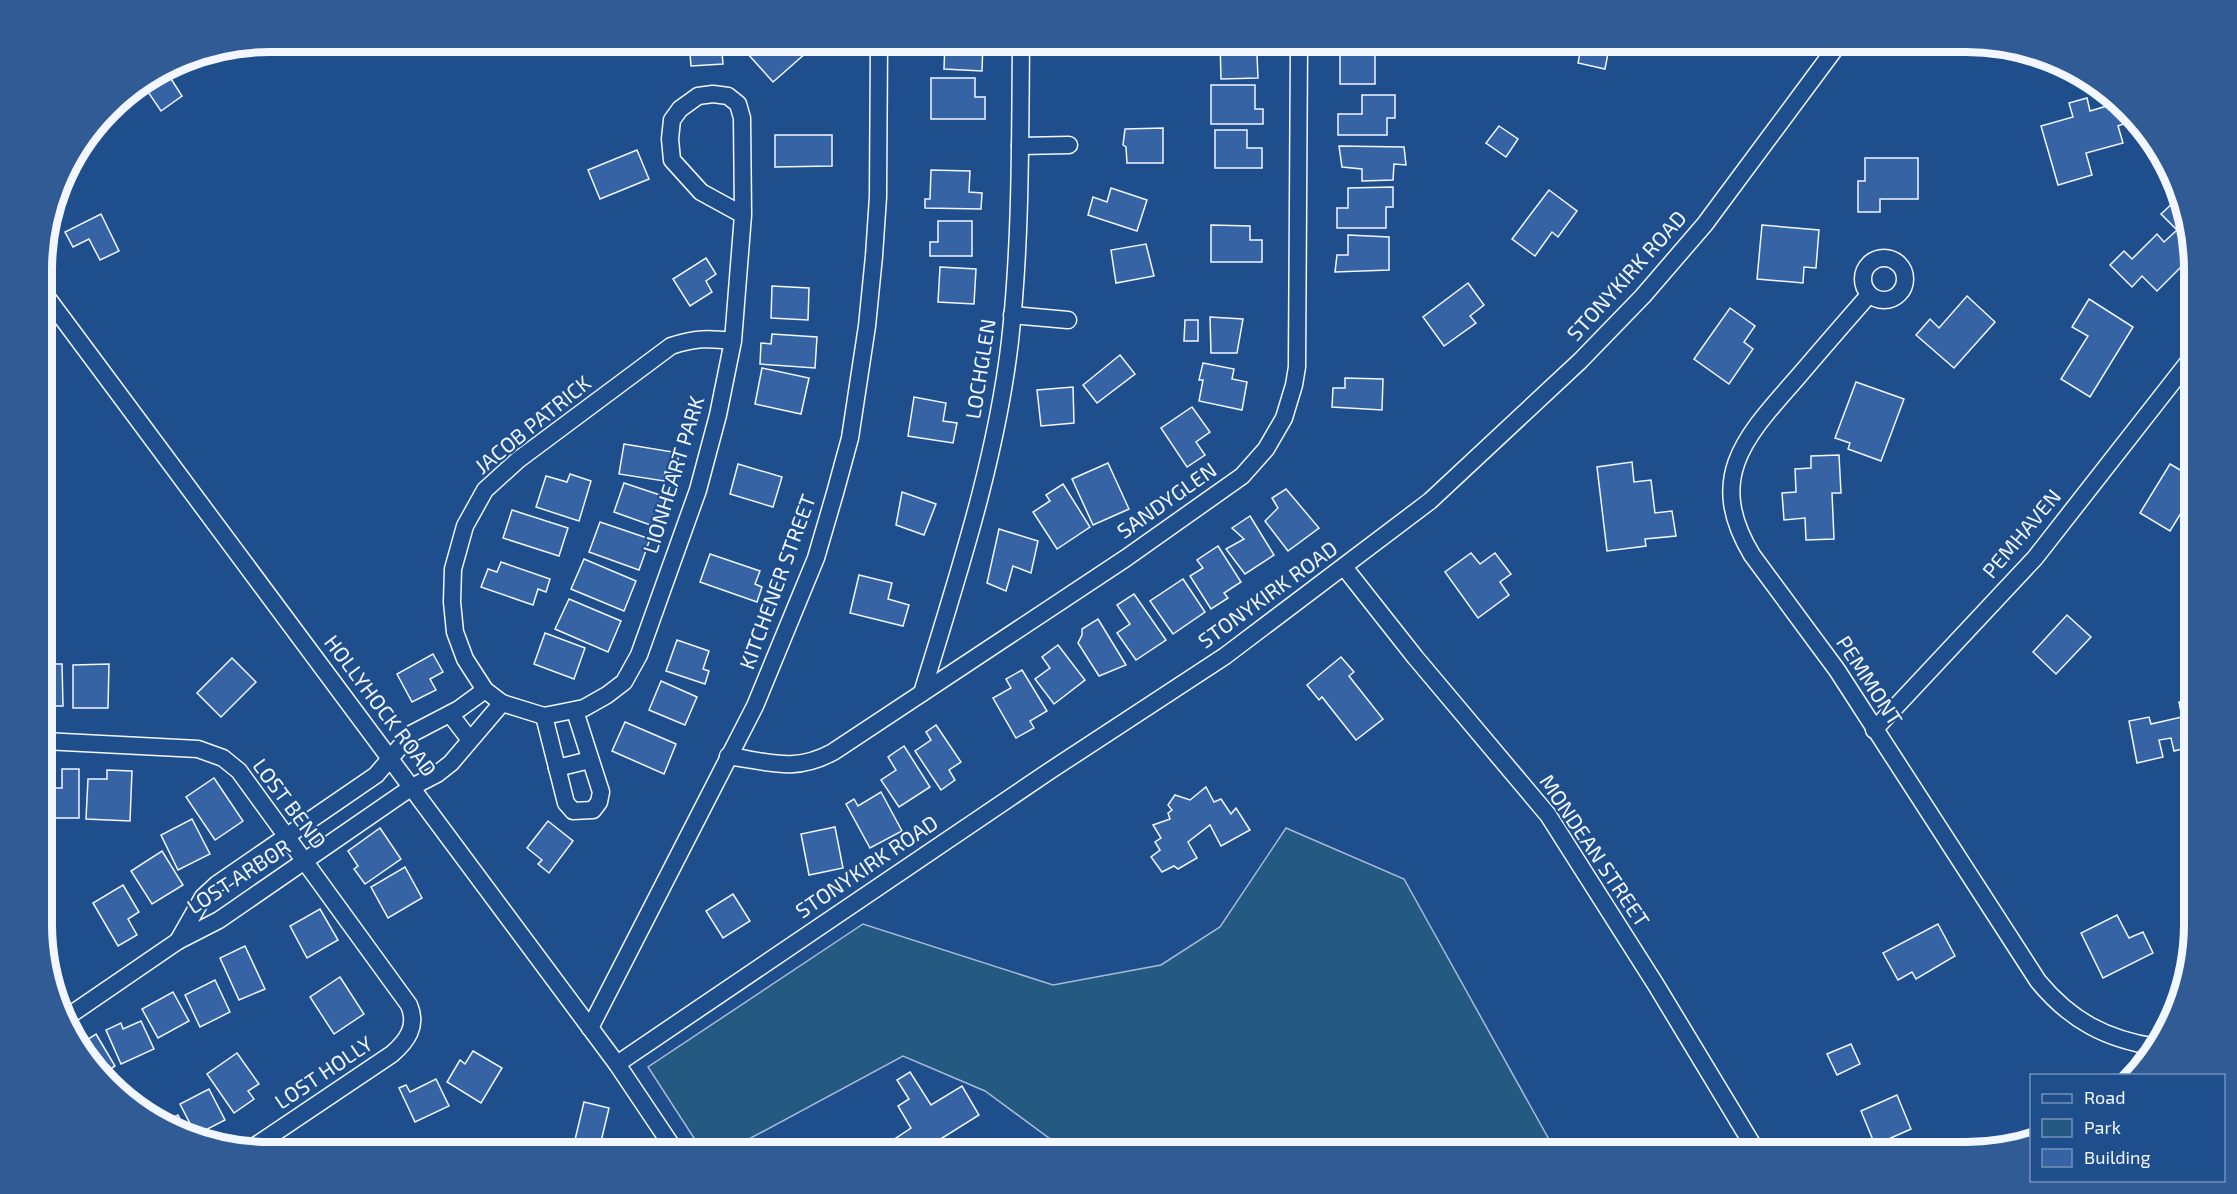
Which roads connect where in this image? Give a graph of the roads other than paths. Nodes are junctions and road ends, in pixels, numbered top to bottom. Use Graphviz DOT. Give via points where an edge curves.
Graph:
graph roads {
  1 [pos="879,52"];
  2 [pos="1021,52"];
  3 [pos="1299,52"];
  4 [pos="1833,52"];
  5 [pos="1069,145"];
  6 [pos="1020,146"];
  7 [pos="743,215"];
  8 [pos="1869,295"];
  9 [pos="52,304"];
  10 [pos="1012,315"];
  11 [pos="1068,320"];
  12 [pos="733,341"];
  13 [pos="2184,368"];
  14 [pos="1344,567"];
  15 [pos="485,690"];
  16 [pos="922,693"];
  17 [pos="502,703"];
  18 [pos="574,711"];
  19 [pos="450,714"];
  20 [pos="544,716"];
  21 [pos="1874,730"];
  22 [pos="470,740"];
  23 [pos="52,741"];
  24 [pos="728,756"];
  25 [pos="390,757"];
  26 [pos="590,760"];
  27 [pos="557,768"];
  28 [pos="412,787"];
  29 [pos="285,836"];
  30 [pos="304,861"];
  31 [pos="178,941"];
  32 [pos="72,1014"];
  33 [pos="412,1028"];
  34 [pos="590,1028"];
  35 [pos="2147,1046"];
  36 [pos="617,1064"];
  37 [pos="262,1141"];
  38 [pos="669,1142"];
  39 [pos="1751,1142"];
  1 -- 24 [label="street, KITCHENER STREET" via="874,256 850,438 816,558 755,706"];
  2 -- 6 [label="street, LOCHGLEN"];
  3 -- 16 [label="street, SANDYGLEN" via="1297,367 1290,402 1278,429 1242,476"];
  4 -- 14 [label="street, STONYKIRK ROAD" via="1705,224 1643,296 1580,361 1430,501"];
  5 -- 6 [label="street"];
  6 -- 10 [label="street, LOCHGLEN"];
  7 -- 7 [label="street, LIONHEART PARK" via="701,192 672,160 672,120 698,96 728,96 738,104 742,118"];
  7 -- 12 [label="street, LIONHEART PARK"];
  8 -- 21 [label="street, PEMMONT" via="1758,422 1739,451 1731,482 1732,504 1741,536 1837,670"];
  9 -- 25 [label="street, HOLLYHOCK ROAD"];
  10 -- 11 [label="street"];
  10 -- 16 [label="street, LOCHGLEN" via="982,484"];
  12 -- 15 [label="street, JACOB PATRICK" via="693,339 671,346 518,460 485,490 465,526 453,569 452,602 455,632 465,659"];
  12 -- 18 [label="street, LIONHEART PARK" via="698,490 639,655 624,681 599,700"];
  13 -- 21 [label="street, PEMHAVEN" via="2035,558"];
  14 -- 36 [label="street, STONYKIRK ROAD" via="1225,656"];
  14 -- 39 [label="street, MONDEAN STREET" via="1548,815"];
  15 -- 17 [label="street, JACOB PATRICK"];
  15 -- 19 [label="street"];
  16 -- 24 [label="street, SANDYGLEN" via="817,760 790,765"];
  17 -- 20 [label="street, LIONHEART PARK"];
  17 -- 22 [label="street"];
  18 -- 20 [label="street, LIONHEART PARK"];
  18 -- 26 [label="street"];
  19 -- 22 [label="street"];
  19 -- 25 [label="street" via="411,734"];
  20 -- 27 [label="street"];
  21 -- 35 [label="street, PEMMONT" via="2031,973 2053,1000 2100,1033"];
  22 -- 28 [label="street" via="451,764"];
  23 -- 29 [label="street, LOST BEND" via="198,749 223,758 239,771"];
  24 -- 34 [label="street, KITCHENER STREET"];
  25 -- 28 [label="street, HOLLYHOCK ROAD"];
  25 -- 29 [label="street, LOST ARBOR" via="376,775"];
  26 -- 27 [label="street"];
  26 -- 27 [label="street" via="600,792 599,802 592,810 573,810 566,803"];
  28 -- 30 [label="street, LOST ARBOR"];
  28 -- 34 [label="street, HOLLYHOCK ROAD"];
  29 -- 30 [label="street, LOST BEND"];
  29 -- 31 [label="street, LOST ARBOR" via="203,897"];
  30 -- 31 [label="street, LOST ARBOR" via="219,920"];
  30 -- 33 [label="street, LOST BEND" via="409,1005"];
  31 -- 32 [label="street, LOST ARBOR"];
  33 -- 37 [label="street, LOST HOLLY" via="406,1042 392,1054"];
  34 -- 36 [label="street, HOLLYHOCK ROAD"];
  36 -- 38 [label="street, HOLLYHOCK ROAD"];
}
